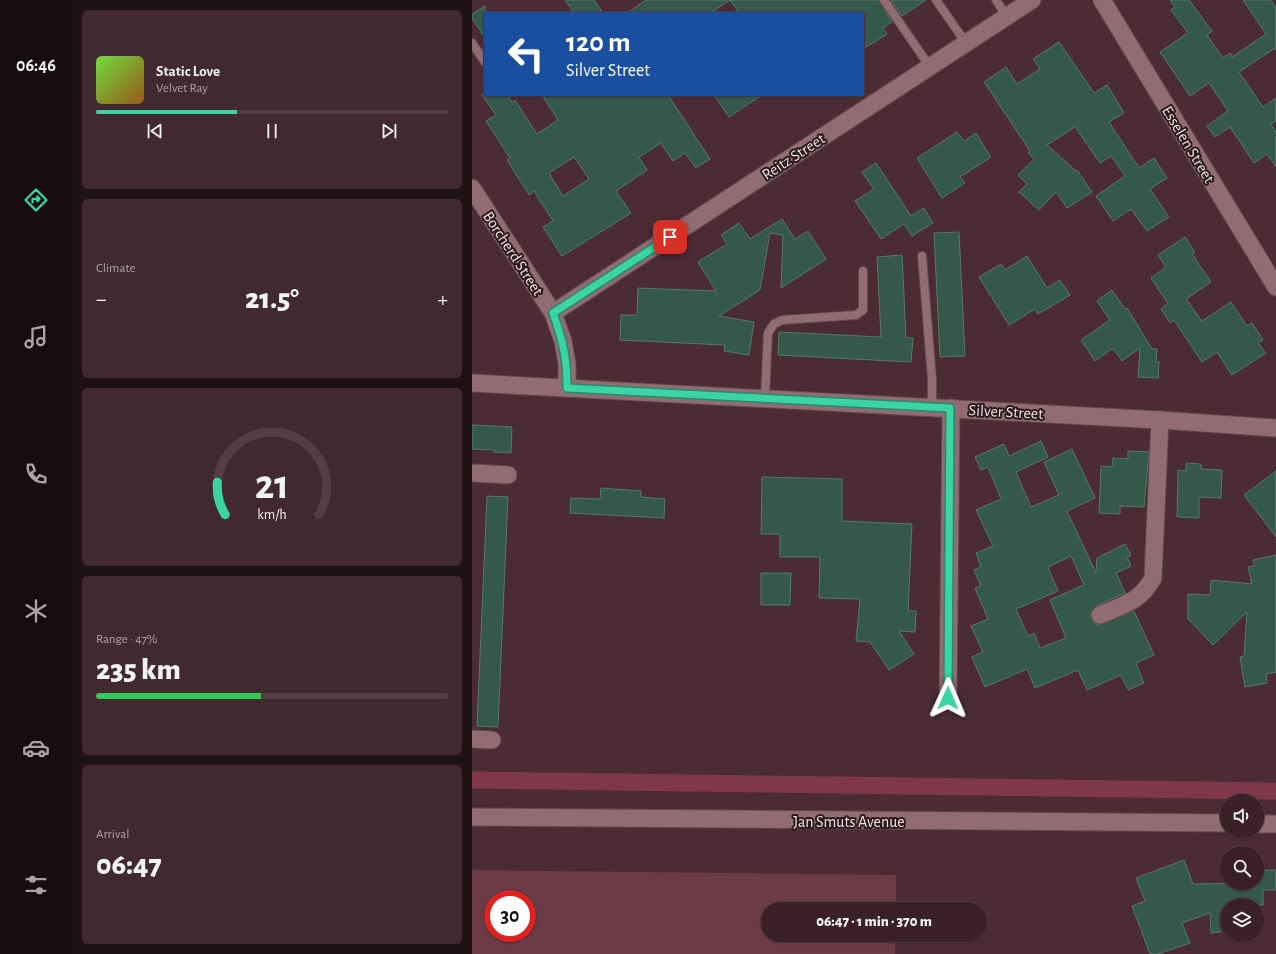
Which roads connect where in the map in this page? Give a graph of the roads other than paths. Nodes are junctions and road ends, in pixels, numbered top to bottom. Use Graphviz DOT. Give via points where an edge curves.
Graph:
graph roads {
  1 [pos="884,0"];
  2 [pos="936,0"];
  3 [pos="996,0"];
  4 [pos="1032,0"];
  5 [pos="1102,0"];
  6 [pos="1007,17"];
  7 [pos="472,43"];
  8 [pos="966,43"];
  9 [pos="484,61"];
  10 [pos="930,67"];
  11 [pos="472,188"];
  12 [pos="922,256"];
  13 [pos="863,271"];
  14 [pos="1276,287"];
  15 [pos="553,313"];
  16 [pos="472,383"];
  17 [pos="567,388"];
  18 [pos="765,398"];
  19 [pos="932,407"];
  20 [pos="950,408"];
  21 [pos="1160,420"];
  22 [pos="1276,428"];
  23 [pos="472,474"];
  24 [pos="508,475"];
  25 [pos="1100,615"];
  26 [pos="948,698"];
  27 [pos="472,739"];
  28 [pos="492,740"];
  29 [pos="472,817"];
  30 [pos="1220,823"];
  31 [pos="1264,824"];
  32 [pos="1276,824"];
  1 -- 10 [label="lane"];
  2 -- 8 [label="lane"];
  3 -- 6 [label="lane"];
  4 -- 6 [label="street, Reitz Street"];
  5 -- 14 [label="street, Esselen Street"];
  6 -- 8 [label="street, Reitz Street"];
  7 -- 9 [label="lane"];
  8 -- 10 [label="street, Reitz Street"];
  10 -- 15 [label="street, Reitz Street"];
  11 -- 15 [label="street, Borcherd Street"];
  12 -- 19 [label="lane"];
  13 -- 18 [label="lane" via="864,302 862,310 856,315 782,320 774,324 768,333"];
  15 -- 17 [label="street, Borcherd Street" via="563,341 567,364"];
  16 -- 17 [label="street, Silver Street"];
  17 -- 18 [label="street, Silver Street"];
  18 -- 19 [label="street, Silver Street"];
  19 -- 20 [label="street, Silver Street"];
  20 -- 21 [label="street, Silver Street"];
  20 -- 26 [label="street"];
  21 -- 22 [label="street, Silver Street"];
  21 -- 25 [label="street" via="1153,578 1146,591 1137,599"];
  23 -- 24 [label="street"];
  27 -- 28 [label="street"];
  29 -- 30 [label="street, Jan Smuts Avenue"];
  31 -- 32 [label="street"];
}
